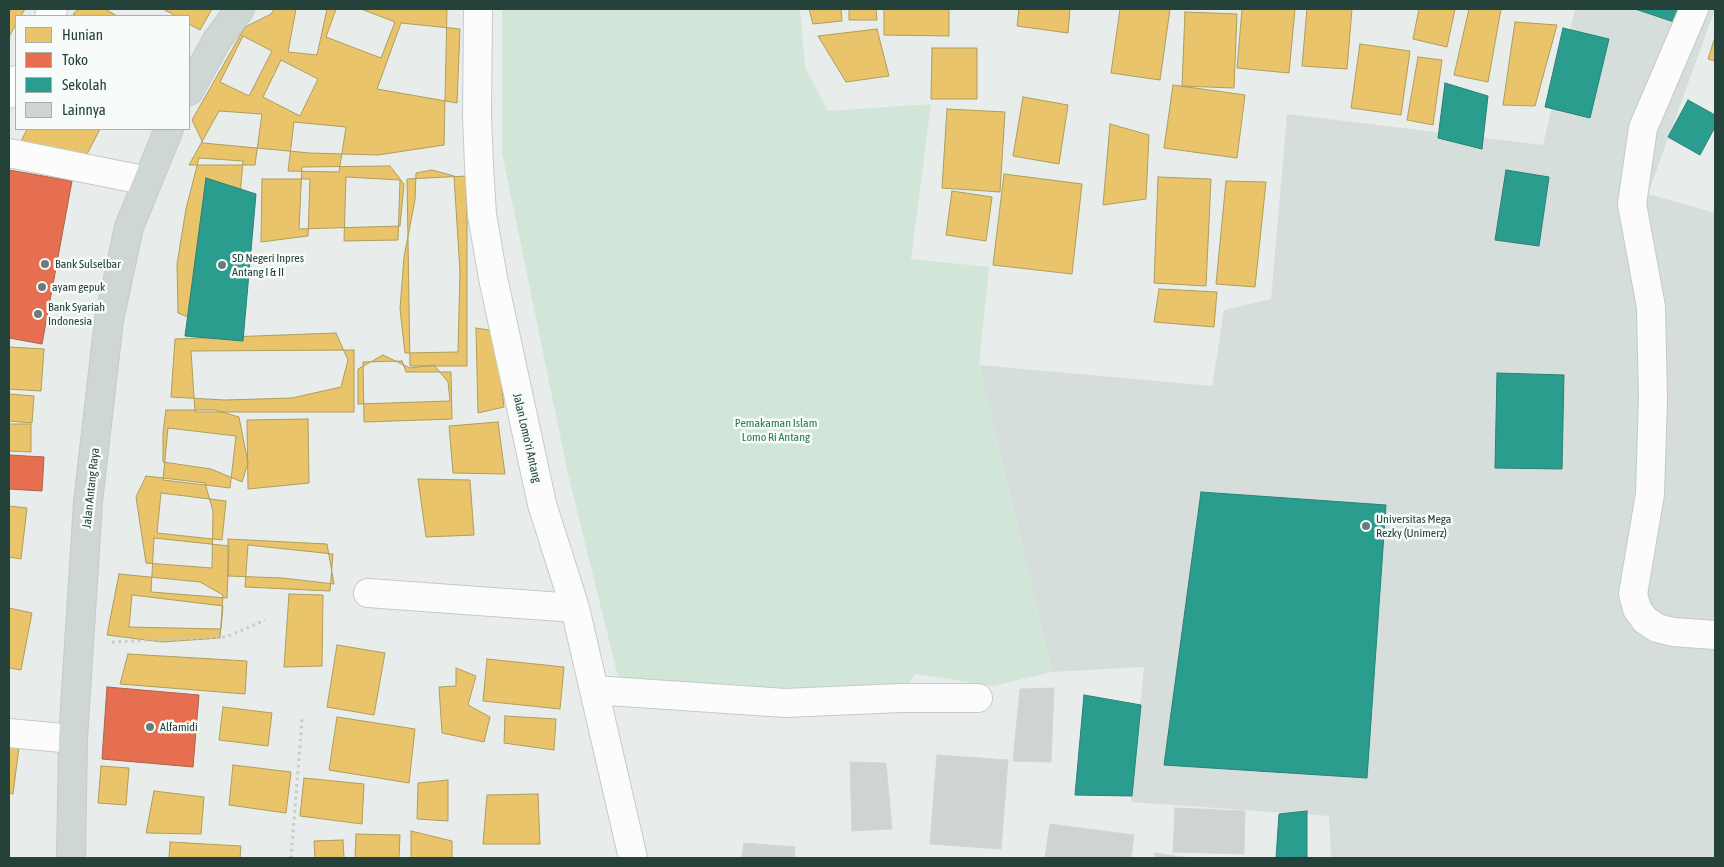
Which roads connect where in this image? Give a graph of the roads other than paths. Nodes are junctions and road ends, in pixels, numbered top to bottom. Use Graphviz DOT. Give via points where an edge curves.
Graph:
graph roads {
  1 [pos="240,9"];
  2 [pos="478,9"];
  3 [pos="1694,9"];
  4 [pos="15,82"];
  5 [pos="190,89"];
  6 [pos="9,94"];
  7 [pos="169,130"];
  8 [pos="9,153"];
  9 [pos="148,181"];
  10 [pos="368,593"];
  11 [pos="575,608"];
  12 [pos="1715,635"];
  13 [pos="594,690"];
  14 [pos="978,698"];
  15 [pos="9,733"];
  16 [pos="73,740"];
  17 [pos="71,858"];
  18 [pos="633,858"];
  1 -- 5 [label="main road" via="217,40"];
  2 -- 11 [label="street, Jalan Lomo'ri Antang" via="477,116 482,214 542,504"];
  3 -- 12 [label="street" via="1643,128 1632,204 1651,307 1653,398 1650,494 1633,594 1645,620 1657,628"];
  4 -- 6 [label="street"];
  7 -- 9 [label="main road, Jalan Antang Raya"];
  8 -- 9 [label="street"];
  9 -- 16 [label="main road, Jalan Antang Raya" via="129,227 109,320 88,502"];
  10 -- 11 [label="street"];
  11 -- 13 [label="street, Jalan Lomo'ri Antang"];
  13 -- 14 [label="street" via="785,703"];
  13 -- 18 [label="street, Jalan Lomo'ri Antang"];
  15 -- 16 [label="street"];
  16 -- 17 [label="main road, Jalan Antang Raya"];
}
